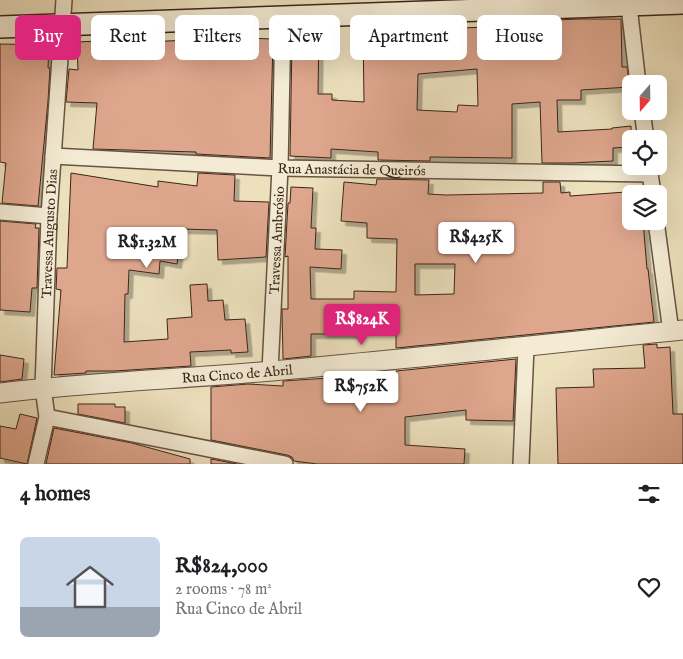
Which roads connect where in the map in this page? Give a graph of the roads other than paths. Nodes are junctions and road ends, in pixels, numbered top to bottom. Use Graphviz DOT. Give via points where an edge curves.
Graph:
graph roads {
  1 [pos="64,0"];
  2 [pos="683,4"];
  3 [pos="473,5"];
  4 [pos="628,6"];
  5 [pos="63,15"];
  6 [pos="327,15"];
  7 [pos="269,19"];
  8 [pos="81,25"];
  9 [pos="0,27"];
  10 [pos="15,27"];
  11 [pos="60,60"];
  12 [pos="282,60"];
  13 [pos="637,75"];
  14 [pos="53,156"];
  15 [pos="280,168"];
  16 [pos="622,170"];
  17 [pos="0,212"];
  18 [pos="50,216"];
  19 [pos="658,230"];
  20 [pos="677,331"];
  21 [pos="526,347"];
  22 [pos="270,371"];
  23 [pos="42,388"];
  24 [pos="0,393"];
  25 [pos="47,417"];
  26 [pos="36,464"];
  27 [pos="286,464"];
  28 [pos="521,464"];
  1 -- 5 [label="street, Travessa Augusto Dias"];
  2 -- 4 [label="main road"];
  3 -- 4 [label="main road"];
  3 -- 6 [label="main road"];
  4 -- 13 [label="street"];
  7 -- 8 [label="main road"];
  9 -- 10 [label="main road"];
  11 -- 14 [label="street, Travessa Augusto Dias"];
  12 -- 15 [label="street, Travessa Ambrósio"];
  14 -- 15 [label="street, Rua Anastácia de Queirós"];
  14 -- 18 [label="street, Travessa Augusto Dias"];
  15 -- 16 [label="street, Rua Anastácia de Queirós"];
  15 -- 22 [label="street, Travessa Ambrósio"];
  17 -- 18 [label="street"];
  18 -- 23 [label="street, Travessa Augusto Dias"];
  19 -- 20 [label="street"];
  20 -- 21 [label="street, Rua Cinco de Abril"];
  21 -- 22 [label="street, Rua Cinco de Abril"];
  21 -- 28 [label="street"];
  22 -- 23 [label="street, Rua Cinco de Abril"];
  23 -- 24 [label="street, Rua Cinco de Abril"];
  23 -- 25 [label="street, Travessa Augusto Dias"];
  25 -- 26 [label="street, Travessa Augusto Dias"];
  25 -- 27 [label="street"];
}
